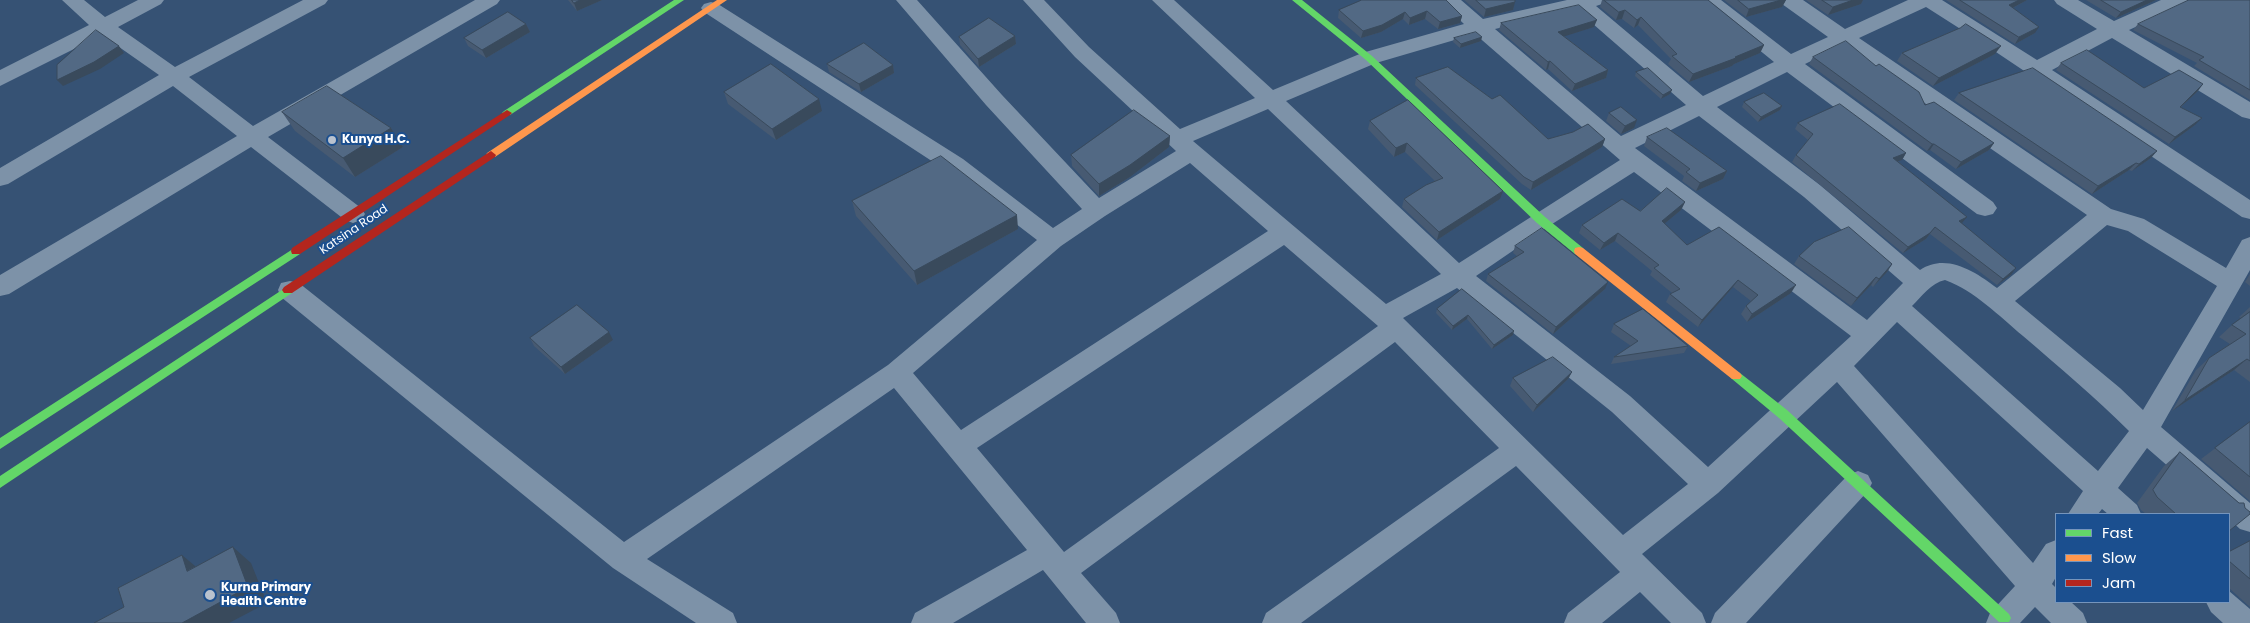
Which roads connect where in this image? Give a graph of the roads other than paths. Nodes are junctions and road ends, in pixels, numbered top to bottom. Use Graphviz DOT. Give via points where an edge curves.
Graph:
graph roads {
  1 [pos="72,0"];
  2 [pos="154,0"];
  3 [pos="318,0"];
  4 [pos="490,0"];
  5 [pos="680,0"];
  6 [pos="906,0"];
  7 [pos="1033,0"];
  8 [pos="1162,0"];
  9 [pos="1296,0"];
  10 [pos="1449,0"];
  11 [pos="1708,0"];
  12 [pos="1789,0"];
  13 [pos="1926,0"];
  14 [pos="2064,0"];
  15 [pos="2178,0"];
  16 [pos="1589,2"];
  17 [pos="717,4"];
  18 [pos="1551,5"];
  19 [pos="103,26"];
  20 [pos="1479,26"];
  21 [pos="2113,29"];
  22 [pos="1844,38"];
  23 [pos="1369,58"];
  24 [pos="1789,63"];
  25 [pos="2037,69"];
  26 [pos="174,76"];
  27 [pos="0,79"];
  28 [pos="1270,99"];
  29 [pos="1702,107"];
  30 [pos="2250,112"];
  31 [pos="253,136"];
  32 [pos="1184,146"];
  33 [pos="1628,154"];
  34 [pos="0,178"];
  35 [pos="1985,208"];
  36 [pos="1097,210"];
  37 [pos="2250,211"];
  38 [pos="353,214"];
  39 [pos="2104,214"];
  40 [pos="1541,220"];
  41 [pos="1284,232"];
  42 [pos="1053,240"];
  43 [pos="2250,246"];
  44 [pos="1458,276"];
  45 [pos="1919,283"];
  46 [pos="2231,283"];
  47 [pos="0,286"];
  48 [pos="290,290"];
  49 [pos="1998,301"];
  50 [pos="1896,306"];
  51 [pos="1390,322"];
  52 [pos="1868,335"];
  53 [pos="1838,366"];
  54 [pos="897,372"];
  55 [pos="1783,414"];
  56 [pos="2145,430"];
  57 [pos="0,444"];
  58 [pos="958,446"];
  59 [pos="1518,449"];
  60 [pos="0,483"];
  61 [pos="1858,483"];
  62 [pos="1708,485"];
  63 [pos="2099,489"];
  64 [pos="2083,513"];
  65 [pos="2126,513"];
  66 [pos="2250,520"];
  67 [pos="2055,554"];
  68 [pos="624,559"];
  69 [pos="1055,562"];
  70 [pos="1632,562"];
  71 [pos="2034,586"];
  72 [pos="2222,603"];
  73 [pos="2002,621"];
  74 [pos="722,623"];
  75 [pos="926,623"];
  76 [pos="1105,623"];
  77 [pos="1277,623"];
  78 [pos="1579,623"];
  79 [pos="1691,623"];
  80 [pos="1726,623"];
  81 [pos="2072,623"];
  82 [pos="2244,623"];
  1 -- 19 [label="street"];
  2 -- 19 [label="street"];
  3 -- 26 [label="street"];
  4 -- 31 [label="street"];
  5 -- 38 [label="main road, Katsina Road"];
  6 -- 36 [label="street"];
  7 -- 32 [label="street" via="1082,52"];
  8 -- 28 [label="street"];
  9 -- 23 [label="main road"];
  10 -- 20 [label="street"];
  11 -- 24 [label="street"];
  12 -- 22 [label="street"];
  13 -- 22 [label="street"];
  13 -- 25 [label="street"];
  14 -- 21 [label="street"];
  15 -- 21 [label="street"];
  16 -- 18 [label="street"];
  16 -- 29 [label="street"];
  17 -- 42 [label="street" via="955,165"];
  17 -- 48 [label="main road, Katsina Road"];
  18 -- 20 [label="street"];
  19 -- 26 [label="street"];
  19 -- 27 [label="street"];
  20 -- 23 [label="street"];
  20 -- 33 [label="street"];
  21 -- 25 [label="street"];
  21 -- 30 [label="street"];
  22 -- 24 [label="street"];
  22 -- 39 [label="street"];
  23 -- 28 [label="street"];
  23 -- 40 [label="main road"];
  24 -- 29 [label="street"];
  24 -- 35 [label="street"];
  25 -- 37 [label="street"];
  26 -- 31 [label="street"];
  26 -- 34 [label="street"];
  28 -- 32 [label="street"];
  28 -- 44 [label="street"];
  29 -- 33 [label="street"];
  29 -- 45 [label="street" via="1812,191"];
  31 -- 38 [label="street"];
  31 -- 47 [label="street"];
  32 -- 36 [label="street"];
  32 -- 41 [label="street"];
  33 -- 40 [label="street"];
  33 -- 52 [label="street"];
  36 -- 42 [label="street"];
  38 -- 57 [label="main road, Katsina Road"];
  39 -- 46 [label="street" via="2136,225"];
  39 -- 49 [label="street"];
  40 -- 44 [label="street"];
  40 -- 55 [label="main road"];
  41 -- 51 [label="street"];
  41 -- 58 [label="street"];
  42 -- 54 [label="street"];
  43 -- 46 [label="street"];
  44 -- 51 [label="street"];
  44 -- 62 [label="street" via="1621,404"];
  45 -- 49 [label="street" via="1932,274 1946,271 1966,278"];
  45 -- 50 [label="street"];
  46 -- 56 [label="street"];
  48 -- 60 [label="main road, Katsina Road"];
  48 -- 68 [label="street"];
  49 -- 56 [label="street" via="2111,396"];
  50 -- 52 [label="street"];
  50 -- 63 [label="street"];
  51 -- 59 [label="street"];
  51 -- 69 [label="street"];
  52 -- 53 [label="street"];
  53 -- 55 [label="street"];
  53 -- 71 [label="street"];
  54 -- 58 [label="street"];
  54 -- 68 [label="street"];
  55 -- 61 [label="main road"];
  55 -- 62 [label="street"];
  56 -- 63 [label="street"];
  56 -- 66 [label="street"];
  58 -- 69 [label="street"];
  59 -- 70 [label="street"];
  59 -- 77 [label="street"];
  61 -- 73 [label="main road"];
  61 -- 80 [label="street"];
  62 -- 70 [label="street"];
  63 -- 64 [label="street"];
  63 -- 65 [label="street"];
  67 -- 71 [label="street"];
  68 -- 74 [label="street"];
  69 -- 75 [label="street"];
  69 -- 76 [label="street"];
  70 -- 78 [label="street"];
  70 -- 79 [label="street"];
  71 -- 73 [label="street"];
  71 -- 81 [label="street"];
  72 -- 82 [label="street"];
}
